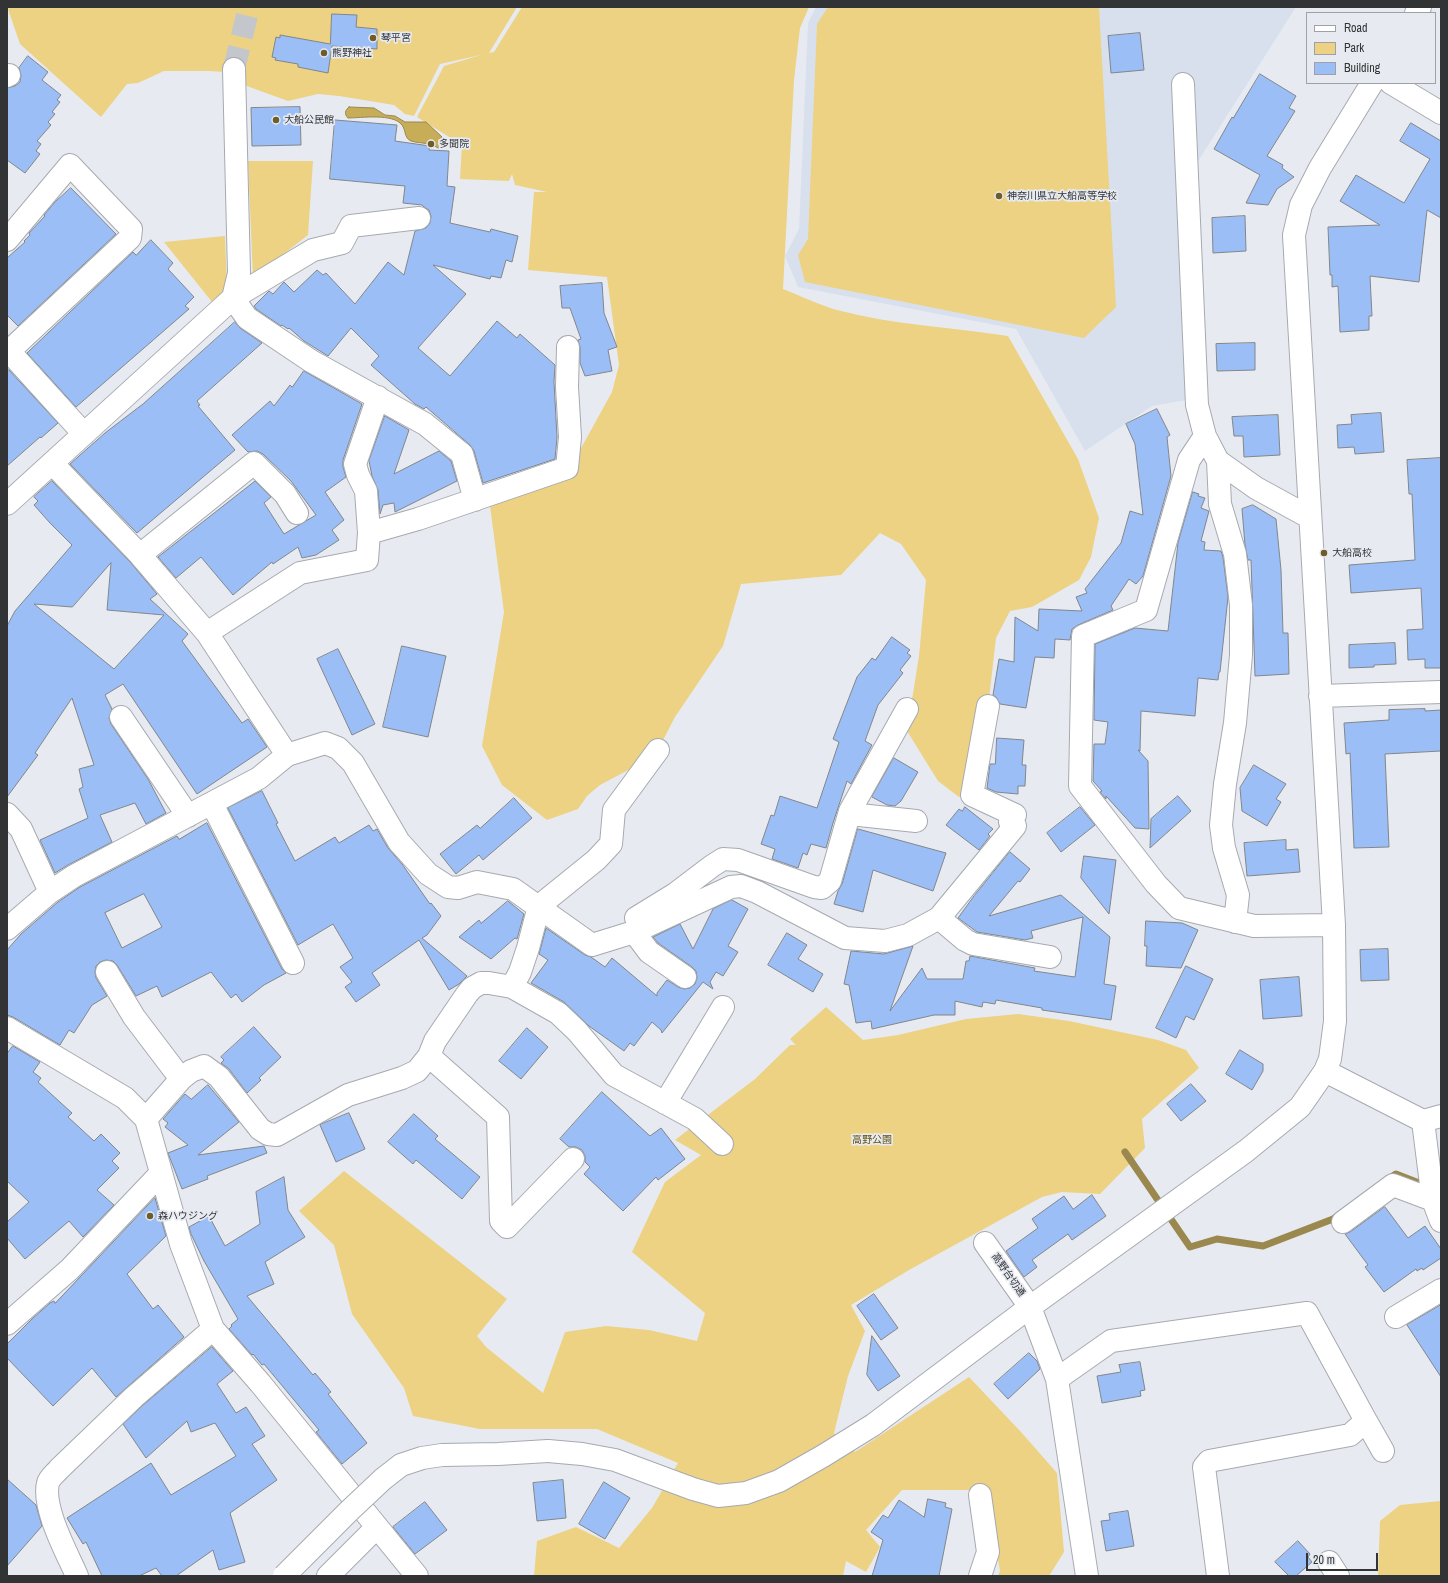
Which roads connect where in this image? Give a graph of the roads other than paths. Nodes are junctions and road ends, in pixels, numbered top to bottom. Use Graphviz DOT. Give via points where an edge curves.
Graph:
graph roads {
  1 [pos="234,69"];
  2 [pos="1183,84"];
  3 [pos="1371,84"];
  4 [pos="1393,84"];
  5 [pos="1441,113"];
  6 [pos="419,218"];
  7 [pos="7,240"];
  8 [pos="233,298"];
  9 [pos="568,347"];
  10 [pos="8,351"];
  11 [pos="378,397"];
  12 [pos="84,434"];
  13 [pos="1205,436"];
  14 [pos="1218,461"];
  15 [pos="52,463"];
  16 [pos="475,500"];
  17 [pos="7,504"];
  18 [pos="297,514"];
  19 [pos="1309,517"];
  20 [pos="369,533"];
  21 [pos="140,555"];
  22 [pos="207,633"];
  23 [pos="1441,692"];
  24 [pos="1320,696"];
  25 [pos="988,706"];
  26 [pos="907,709"];
  27 [pos="121,718"];
  28 [pos="658,750"];
  29 [pos="287,755"];
  30 [pos="212,804"];
  31 [pos="7,814"];
  32 [pos="850,814"];
  33 [pos="188,816"];
  34 [pos="916,821"];
  35 [pos="50,892"];
  36 [pos="539,906"];
  37 [pos="939,918"];
  38 [pos="1235,922"];
  39 [pos="1334,925"];
  40 [pos="7,929"];
  41 [pos="625,934"];
  42 [pos="1050,957"];
  43 [pos="293,963"];
  44 [pos="107,972"];
  45 [pos="684,978"];
  46 [pos="512,987"];
  47 [pos="723,1007"];
  48 [pos="7,1028"];
  49 [pos="429,1056"];
  50 [pos="1325,1071"];
  51 [pos="181,1079"];
  52 [pos="665,1103"];
  53 [pos="146,1119"];
  54 [pos="1432,1119"];
  55 [pos="722,1144"];
  56 [pos="573,1159"];
  57 [pos="161,1173"];
  58 [pos="1437,1199"];
  59 [pos="1441,1221"];
  60 [pos="1343,1222"];
  61 [pos="985,1244"];
  62 [pos="1441,1290"];
  63 [pos="1030,1307"];
  64 [pos="1396,1317"];
  65 [pos="7,1324"];
  66 [pos="214,1329"];
  67 [pos="1057,1379"];
  68 [pos="1366,1421"];
  69 [pos="1383,1451"];
  70 [pos="980,1495"];
  71 [pos="377,1527"];
  72 [pos="77,1576"];
  73 [pos="284,1576"];
  74 [pos="328,1576"];
  75 [pos="417,1576"];
  76 [pos="980,1576"];
  77 [pos="1087,1576"];
  78 [pos="1218,1576"];
  1 -- 8 [label="street" via="239,273"];
  2 -- 13 [label="street" via="1197,405"];
  3 -- 19 [label="street" via="1320,168 1301,205 1294,235"];
  4 -- 5 [label="street"];
  6 -- 8 [label="street" via="351,226 342,243 313,250"];
  7 -- 10 [label="street" via="70,165 131,229 130,238"];
  8 -- 11 [label="street" via="247,318 310,361"];
  8 -- 12 [label="street"];
  9 -- 16 [label="street" via="570,437 567,468"];
  10 -- 12 [label="street"];
  11 -- 16 [label="street" via="425,424 462,454"];
  11 -- 20 [label="street" via="355,464 366,491"];
  12 -- 15 [label="street"];
  13 -- 14 [label="street"];
  13 -- 38 [label="street" via="1189,460 1146,610 1083,636 1080,786 1156,884 1179,908"];
  14 -- 19 [label="street" via="1256,488"];
  14 -- 38 [label="street" via="1220,504 1235,554 1241,605 1241,656 1235,723 1221,825 1224,848 1238,895"];
  15 -- 17 [label="street"];
  15 -- 21 [label="street"];
  16 -- 20 [label="street"];
  18 -- 21 [label="street" via="285,494 254,462"];
  19 -- 24 [label="street"];
  20 -- 22 [label="street" via="367,560 300,573"];
  21 -- 22 [label="street"];
  22 -- 29 [label="street"];
  23 -- 24 [label="street"];
  24 -- 39 [label="street"];
  25 -- 37 [label="street" via="972,795 1015,815 1010,822 1015,826"];
  26 -- 32 [label="street"];
  27 -- 33 [label="street"];
  28 -- 36 [label="street" via="614,810 611,844 596,860"];
  29 -- 30 [label="street" via="259,778"];
  29 -- 36 [label="street" via="325,743 338,748 353,763 399,842 428,874 448,887 458,888 477,882 513,890"];
  30 -- 33 [label="street"];
  30 -- 43 [label="street"];
  31 -- 35 [label="street" via="21,830"];
  32 -- 34 [label="street"];
  32 -- 41 [label="street" via="830,881 822,888 738,860 724,859 627,924"];
  33 -- 35 [label="street" via="74,876"];
  35 -- 40 [label="street"];
  36 -- 41 [label="street" via="592,945"];
  36 -- 46 [label="street" via="520,972"];
  37 -- 41 [label="street" via="912,934 885,941 845,938 741,886 731,887"];
  37 -- 42 [label="street" via="973,944"];
  38 -- 39 [label="street" via="1254,926"];
  39 -- 50 [label="street" via="1335,1021 1330,1059"];
  41 -- 45 [label="street"];
  44 -- 51 [label="street" via="134,1017"];
  46 -- 49 [label="street" via="489,982 472,988 435,1041"];
  46 -- 52 [label="street" via="558,1013 577,1031 614,1075"];
  47 -- 52 [label="street"];
  48 -- 53 [label="street" via="125,1098"];
  49 -- 51 [label="street" via="417,1071 348,1095 277,1135 268,1134 260,1129 219,1077 204,1066 191,1070"];
  49 -- 56 [label="street" via="498,1117 501,1221 507,1226"];
  50 -- 54 [label="street"];
  50 -- 63 [label="street" via="1300,1106 1246,1151"];
  51 -- 53 [label="street"];
  52 -- 55 [label="street" via="695,1119"];
  53 -- 57 [label="street"];
  54 -- 58 [label="street"];
  57 -- 65 [label="street" via="70,1269"];
  57 -- 66 [label="street" via="181,1244"];
  58 -- 59 [label="street"];
  58 -- 60 [label="street" via="1394,1185"];
  61 -- 63 [label="street, 高野台切通"];
  62 -- 64 [label="street"];
  63 -- 67 [label="street, 高野台切通"];
  63 -- 73 [label="street, bridge" via="873,1425 779,1481 746,1493 718,1496 615,1460 582,1454 548,1451 422,1458 401,1465 383,1479"];
  66 -- 71 [label="street"];
  66 -- 72 [label="street" via="134,1397 48,1482 47,1495 54,1524"];
  67 -- 68 [label="street" via="1111,1341 1307,1313"];
  67 -- 77 [label="street, 高野台切通"];
  68 -- 69 [label="street"];
  68 -- 78 [label="street" via="1350,1435 1209,1461 1204,1467"];
  70 -- 76 [label="street" via="988,1552"];
  71 -- 74 [label="street"];
  71 -- 75 [label="street"];
}
